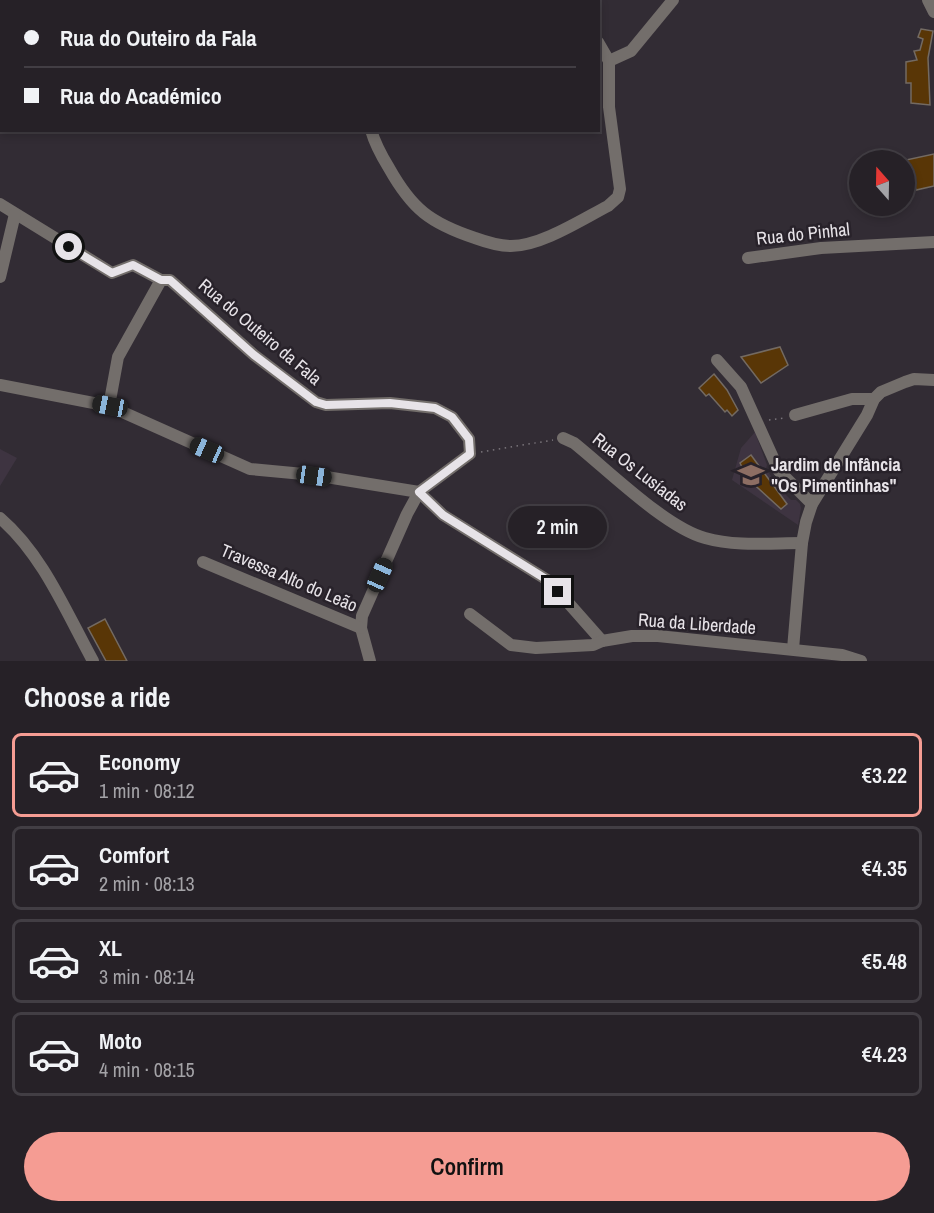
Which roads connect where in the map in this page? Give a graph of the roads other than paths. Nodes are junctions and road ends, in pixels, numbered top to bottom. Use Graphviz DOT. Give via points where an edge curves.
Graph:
graph roads {
  1 [pos="674,0"];
  2 [pos="928,0"];
  3 [pos="934,12"];
  4 [pos="600,45"];
  5 [pos="609,61"];
  6 [pos="372,132"];
  7 [pos="0,204"];
  8 [pos="15,214"];
  9 [pos="934,242"];
  10 [pos="748,258"];
  11 [pos="0,277"];
  12 [pos="161,280"];
  13 [pos="717,360"];
  14 [pos="934,380"];
  15 [pos="0,385"];
  16 [pos="874,399"];
  17 [pos="110,406"];
  18 [pos="795,415"];
  19 [pos="563,438"];
  20 [pos="419,492"];
  21 [pos="812,504"];
  22 [pos="0,518"];
  23 [pos="802,543"];
  24 [pos="202,562"];
  25 [pos="470,614"];
  26 [pos="361,628"];
  27 [pos="602,641"];
  28 [pos="793,650"];
  29 [pos="93,661"];
  30 [pos="370,661"];
  31 [pos="861,661"];
  1 -- 5 [label="street" via="631,51"];
  2 -- 3 [label="street"];
  4 -- 5 [label="street"];
  5 -- 6 [label="street" via="609,107 618,197 608,206 536,241 511,246 488,242 423,214 403,194 375,144"];
  7 -- 8 [label="street, Rua do Outeiro da Fala"];
  8 -- 11 [label="street"];
  8 -- 12 [label="street, Rua do Outeiro da Fala" via="112,273 133,265"];
  9 -- 10 [label="street, Rua do Pinhal" via="821,248"];
  12 -- 17 [label="street" via="118,357"];
  12 -- 20 [label="street, Rua do Outeiro da Fala" via="170,280 254,355 316,402 390,403 435,408 452,417 469,439 470,454"];
  13 -- 21 [label="street" via="741,387 779,471"];
  14 -- 16 [label="street" via="914,379 881,392"];
  15 -- 17 [label="street"];
  16 -- 18 [label="street" via="852,399"];
  16 -- 21 [label="street"];
  17 -- 20 [label="street" via="250,469"];
  19 -- 23 [label="street, Rua Os Lusíadas" via="679,526 704,538"];
  20 -- 26 [label="street" via="362,616"];
  20 -- 27 [label="street" via="443,515 549,581"];
  21 -- 23 [label="street"];
  22 -- 29 [label="street" via="33,553"];
  23 -- 28 [label="street"];
  24 -- 26 [label="street, Travessa Alto do Leão"];
  25 -- 27 [label="street, Rua da Liberdade" via="511,645 536,648 593,645"];
  26 -- 30 [label="street"];
  27 -- 28 [label="street, Rua da Liberdade" via="658,636"];
  28 -- 31 [label="street, Rua da Liberdade"];
}
